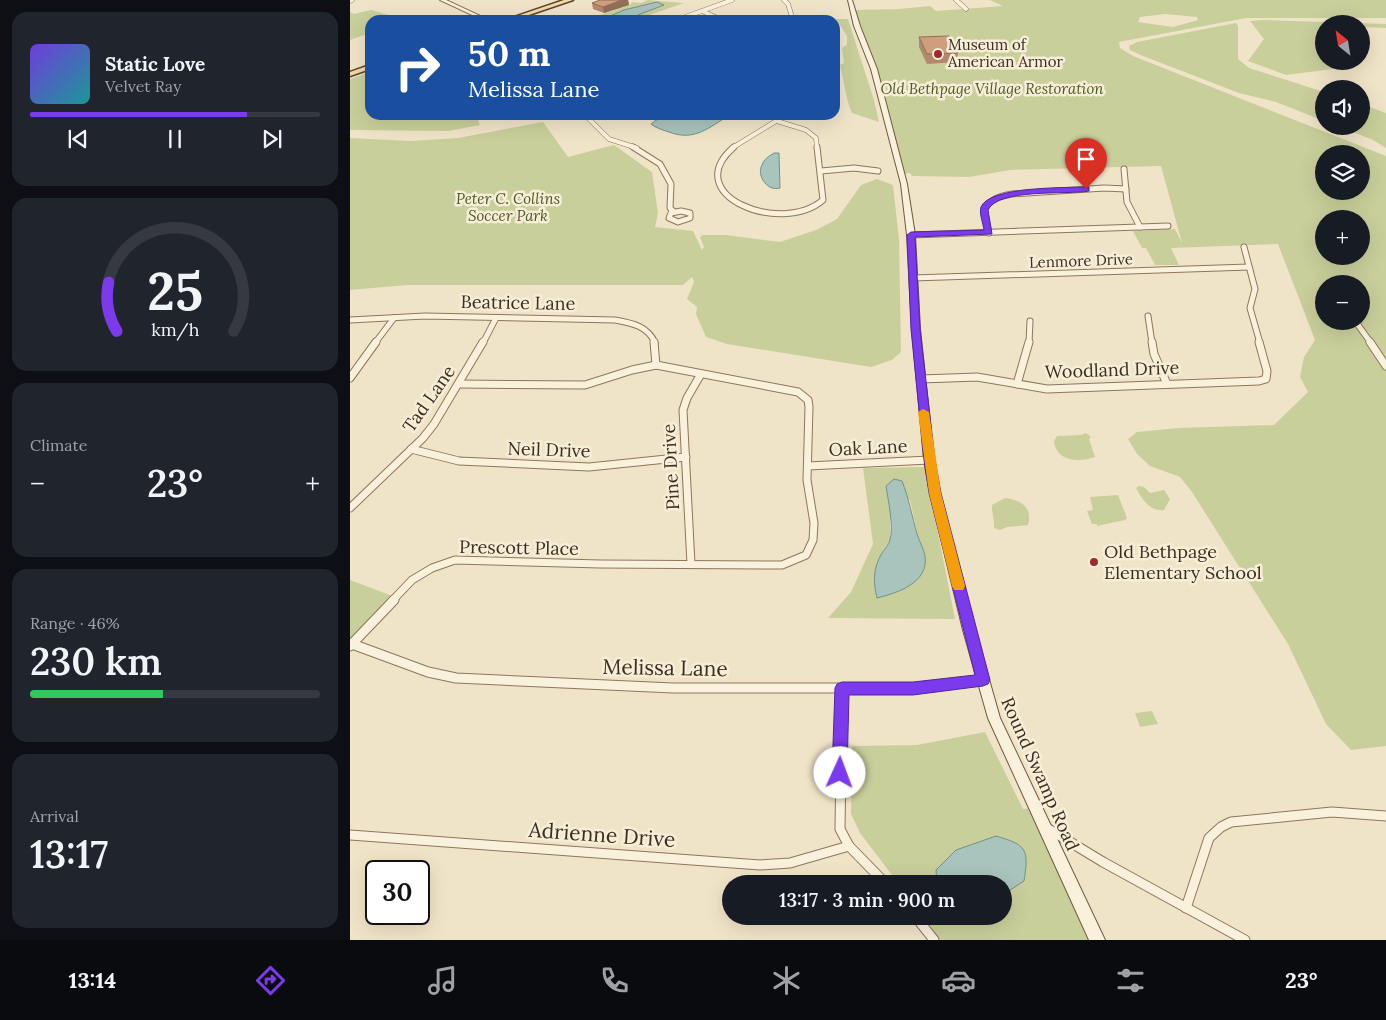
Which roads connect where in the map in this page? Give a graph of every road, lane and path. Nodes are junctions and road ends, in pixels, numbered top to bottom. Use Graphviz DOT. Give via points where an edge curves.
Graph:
graph roads {
  1 [pos="442,0"];
  2 [pos="570,0"];
  3 [pos="732,0"];
  4 [pos="784,0"];
  5 [pos="850,0"];
  6 [pos="854,0"];
  7 [pos="956,0"];
  8 [pos="966,9"];
  9 [pos="701,11"];
  10 [pos="476,15"];
  11 [pos="524,15"];
  12 [pos="690,15"];
  13 [pos="710,15"];
  14 [pos="791,15"];
  15 [pos="365,69"];
  16 [pos="350,74"];
  17 [pos="590,120"];
  18 [pos="777,121"];
  19 [pos="821,170"];
  20 [pos="1124,170"];
  21 [pos="878,171"];
  22 [pos="1126,189"];
  23 [pos="674,212"];
  24 [pos="1168,226"];
  25 [pos="1140,227"];
  26 [pos="989,232"];
  27 [pos="911,235"];
  28 [pos="1244,247"];
  29 [pos="1249,267"];
  30 [pos="913,278"];
  31 [pos="1148,316"];
  32 [pos="394,318"];
  33 [pos="496,318"];
  34 [pos="350,320"];
  35 [pos="1030,321"];
  36 [pos="1361,330"];
  37 [pos="656,365"];
  38 [pos="1386,366"];
  39 [pos="701,374"];
  40 [pos="350,378"];
  41 [pos="921,379"];
  42 [pos="459,384"];
  43 [pos="1017,384"];
  44 [pos="1167,384"];
  45 [pos="412,449"];
  46 [pos="686,457"];
  47 [pos="930,460"];
  48 [pos="808,466"];
  49 [pos="350,508"];
  50 [pos="691,564"];
  51 [pos="351,645"];
  52 [pos="983,680"];
  53 [pos="842,688"];
  54 [pos="1386,816"];
  55 [pos="1044,826"];
  56 [pos="350,835"];
  57 [pos="849,846"];
  58 [pos="878,875"];
  59 [pos="1186,908"];
  60 [pos="922,925"];
  61 [pos="934,940"];
  62 [pos="1097,940"];
  63 [pos="1244,940"];
  1 -- 10 [label="street"];
  2 -- 11 [label="main road"];
  3 -- 9 [label="street"];
  4 -- 14 [label="street"];
  5 -- 6 [label="street"];
  5 -- 27 [label="main road, Round Swamp Road" via="889,123 904,184"];
  7 -- 8 [label="street"];
  9 -- 12 [label="street"];
  9 -- 13 [label="street"];
  15 -- 16 [label="main road"];
  17 -- 23 [label="street" via="604,136 639,149 660,164 671,184 670,208"];
  18 -- 19 [label="street" via="813,134 818,143"];
  18 -- 19 [label="street" via="724,157 719,182 725,194 743,207 755,210 782,214 804,212 823,200"];
  19 -- 21 [label="street" via="854,168"];
  20 -- 22 [label="street"];
  22 -- 25 [label="street" via="1129,207"];
  22 -- 26 [label="street" via="999,197 984,210"];
  24 -- 25 [label="street"];
  25 -- 26 [label="street"];
  26 -- 27 [label="street"];
  27 -- 30 [label="main road, Round Swamp Road"];
  28 -- 29 [label="street"];
  29 -- 30 [label="street, Lenmore Drive"];
  29 -- 44 [label="street, Woodland Drive" via="1255,289 1250,308 1267,371 1266,379"];
  30 -- 41 [label="main road, Round Swamp Road"];
  31 -- 44 [label="street" via="1154,354"];
  32 -- 33 [label="street, Beatrice Lane"];
  32 -- 34 [label="street, Beatrice Lane"];
  32 -- 40 [label="street"];
  33 -- 37 [label="street, Beatrice Lane" via="628,322 652,335 657,344"];
  33 -- 42 [label="street, Tad Lane"];
  35 -- 43 [label="street" via="1030,339"];
  36 -- 38 [label="street"];
  37 -- 39 [label="street"];
  37 -- 42 [label="street" via="585,385"];
  39 -- 46 [label="street, Pine Drive" via="683,410"];
  39 -- 48 [label="street" via="790,389 806,397 809,407"];
  41 -- 43 [label="street, Woodland Drive" via="977,377"];
  41 -- 47 [label="main road, Round Swamp Road"];
  42 -- 45 [label="street, Tad Lane" via="434,424"];
  43 -- 44 [label="street, Woodland Drive" via="1047,390"];
  45 -- 46 [label="street, Neil Drive" via="459,462 589,467"];
  45 -- 49 [label="street, Tad Lane"];
  46 -- 50 [label="street, Pine Drive"];
  47 -- 48 [label="street, Oak Lane"];
  47 -- 52 [label="main road, Round Swamp Road" via="935,493"];
  48 -- 50 [label="street, Prescott Place" via="814,537 811,550 802,558 782,565"];
  50 -- 51 [label="street, Prescott Place" via="454,560 412,580"];
  51 -- 53 [label="street, Melissa Lane" via="428,672 456,678 673,688"];
  52 -- 53 [label="street, Melissa Lane" via="913,688"];
  52 -- 55 [label="main road, Round Swamp Road" via="994,718"];
  53 -- 57 [label="street" via="838,811 840,829"];
  54 -- 59 [label="street" via="1332,812 1235,820 1226,824 1209,838"];
  55 -- 59 [label="street"];
  55 -- 62 [label="main road, Round Swamp Road"];
  56 -- 57 [label="street, Adrienne Drive" via="760,865 790,863"];
  57 -- 58 [label="street"];
  59 -- 63 [label="street"];
  60 -- 61 [label="street"];
}
